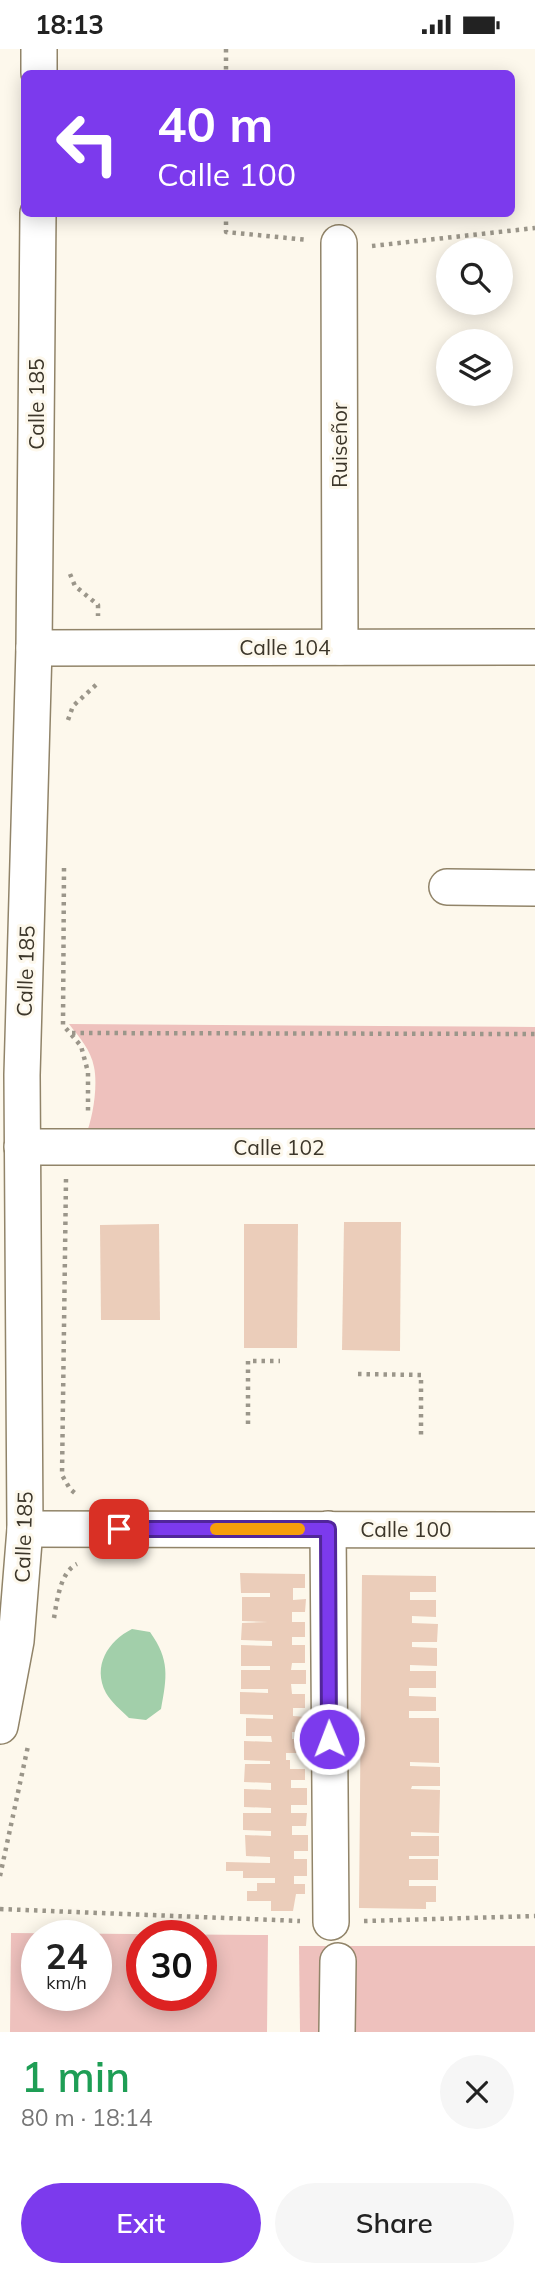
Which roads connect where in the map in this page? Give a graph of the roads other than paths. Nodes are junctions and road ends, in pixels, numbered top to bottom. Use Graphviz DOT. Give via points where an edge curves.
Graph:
graph roads {
  1 [pos="39,49"];
  2 [pos="38,70"];
  3 [pos="38,217"];
  4 [pos="339,243"];
  5 [pos="34,647"];
  6 [pos="340,647"];
  7 [pos="535,647"];
  8 [pos="447,887"];
  9 [pos="535,888"];
  10 [pos="22,1147"];
  11 [pos="535,1147"];
  12 [pos="25,1529"];
  13 [pos="328,1529"];
  14 [pos="535,1530"];
  15 [pos="0,1726"];
  16 [pos="331,1922"];
  17 [pos="338,1961"];
  18 [pos="337,2032"];
  1 -- 2 [label="street"];
  3 -- 5 [label="street, Calle 185"];
  4 -- 6 [label="street, Ruiseñor"];
  5 -- 6 [label="street, Calle 104"];
  5 -- 10 [label="street, Calle 185"];
  6 -- 7 [label="street, Calle 104"];
  8 -- 9 [label="street"];
  10 -- 11 [label="street, Calle 102"];
  10 -- 12 [label="street, Calle 185"];
  12 -- 13 [label="street, Calle 100"];
  12 -- 15 [label="street, Calle 185" via="16,1641"];
  13 -- 14 [label="street, Calle 100"];
  13 -- 16 [label="street"];
  17 -- 18 [label="street"];
}
